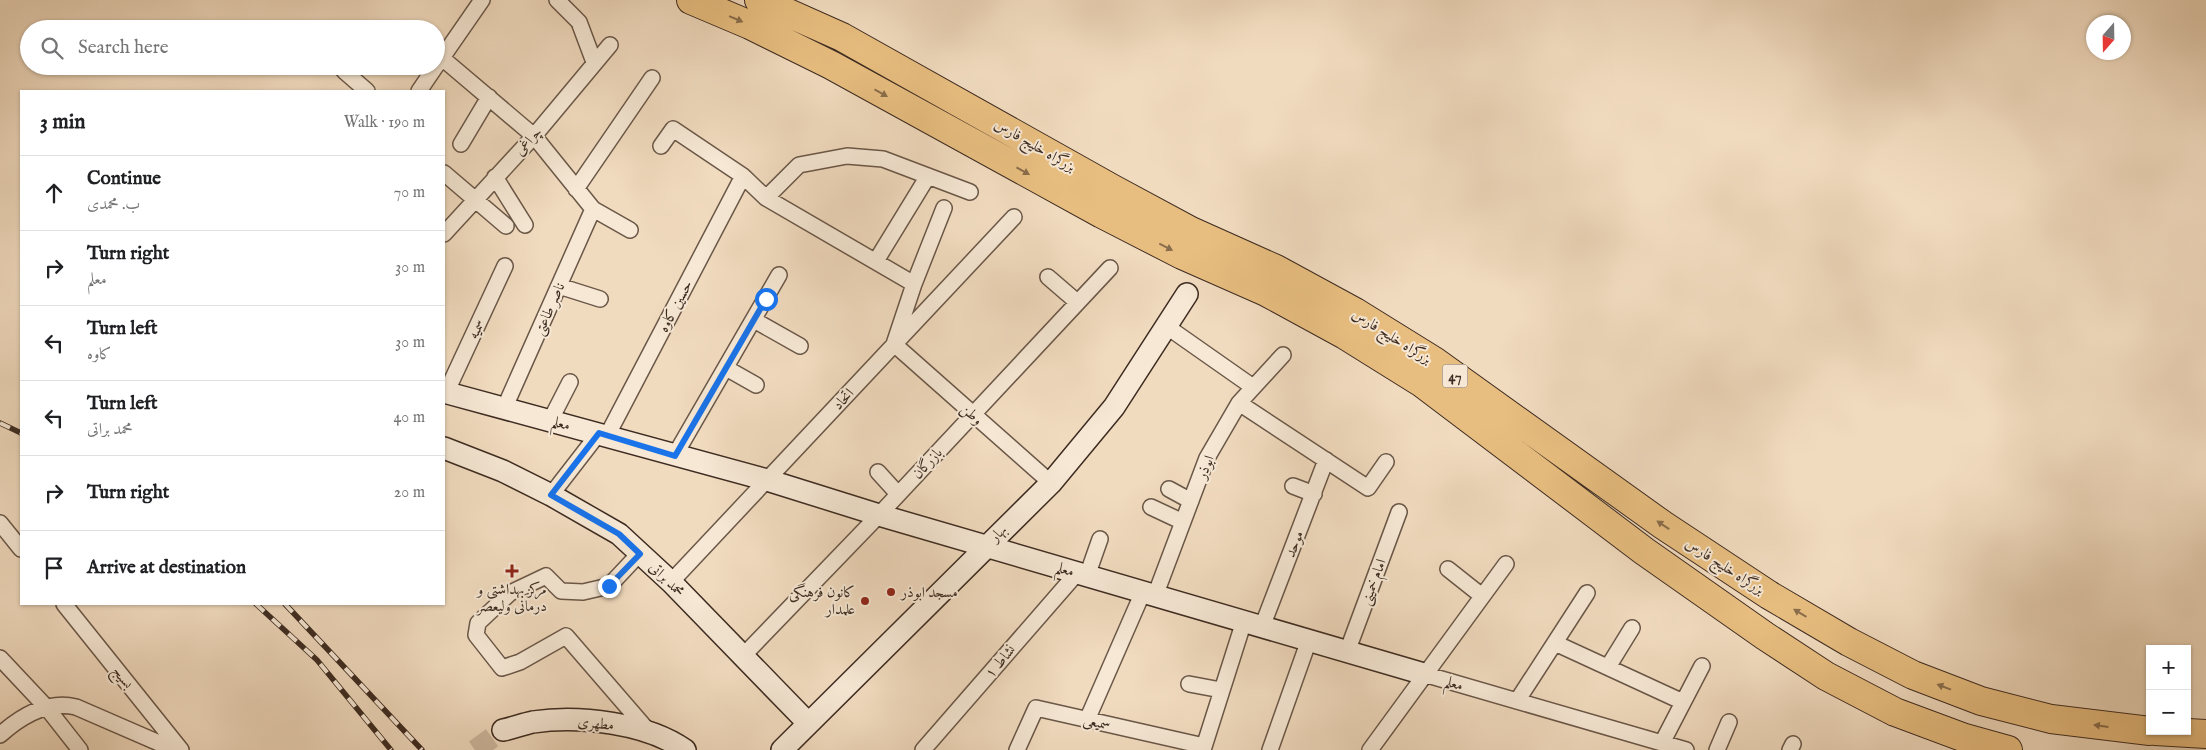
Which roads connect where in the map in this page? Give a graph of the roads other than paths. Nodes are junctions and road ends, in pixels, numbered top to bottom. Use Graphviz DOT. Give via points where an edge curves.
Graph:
graph roads {
  1 [pos="482,0"];
  2 [pos="557,0"];
  3 [pos="691,0"];
  4 [pos="760,0"];
  5 [pos="610,45"];
  6 [pos="445,53"];
  7 [pos="594,62"];
  8 [pos="445,68"];
  9 [pos="349,75"];
  10 [pos="430,75"];
  11 [pos="652,78"];
  12 [pos="366,90"];
  13 [pos="420,90"];
  14 [pos="489,97"];
  15 [pos="534,136"];
  16 [pos="461,144"];
  17 [pos="661,146"];
  18 [pos="445,174"];
  19 [pos="742,176"];
  20 [pos="928,176"];
  21 [pos="495,177"];
  22 [pos="576,189"];
  23 [pos="970,192"];
  24 [pos="766,198"];
  25 [pos="474,200"];
  26 [pos="944,208"];
  27 [pos="593,209"];
  28 [pos="1014,217"];
  29 [pos="525,224"];
  30 [pos="506,226"];
  31 [pos="630,230"];
  32 [pos="445,233"];
  33 [pos="876,261"];
  34 [pos="505,266"];
  35 [pos="1110,268"];
  36 [pos="779,275"];
  37 [pos="1048,277"];
  38 [pos="914,284"];
  39 [pos="559,286"];
  40 [pos="1187,294"];
  41 [pos="600,300"];
  42 [pos="1077,302"];
  43 [pos="754,320"];
  44 [pos="1166,326"];
  45 [pos="894,344"];
  46 [pos="800,346"];
  47 [pos="1283,355"];
  48 [pos="726,368"];
  49 [pos="570,382"];
  50 [pos="756,385"];
  51 [pos="1253,387"];
  52 [pos="445,392"];
  53 [pos="1238,403"];
  54 [pos="504,409"];
  55 [pos="973,414"];
  56 [pos="550,421"];
  57 [pos="603,434"];
  58 [pos="445,448"];
  59 [pos="675,456"];
  60 [pos="1326,460"];
  61 [pos="1386,462"];
  62 [pos="878,472"];
  63 [pos="767,480"];
  64 [pos="1051,482"];
  65 [pos="1293,486"];
  66 [pos="1169,489"];
  67 [pos="898,494"];
  68 [pos="1314,494"];
  69 [pos="551,495"];
  70 [pos="1191,501"];
  71 [pos="1151,507"];
  72 [pos="1399,512"];
  73 [pos="878,515"];
  74 [pos="0,522"];
  75 [pos="1183,522"];
  76 [pos="1100,538"];
  77 [pos="985,546"];
  78 [pos="20,548"];
  79 [pos="640,554"];
  80 [pos="1506,564"];
  81 [pos="1448,569"];
  82 [pos="1082,574"];
  83 [pos="671,582"];
  84 [pos="1587,593"];
  85 [pos="1149,594"];
  86 [pos="1482,596"];
  87 [pos="65,605"];
  88 [pos="1253,624"];
  89 [pos="1632,628"];
  90 [pos="1309,640"];
  91 [pos="1554,643"];
  92 [pos="1347,652"];
  93 [pos="743,656"];
  94 [pos="0,658"];
  95 [pos="1702,666"];
  96 [pos="1608,667"];
  97 [pos="1424,674"];
  98 [pos="1189,684"];
  99 [pos="1222,690"];
  100 [pos="1517,701"];
  101 [pos="1683,702"];
  102 [pos="47,708"];
  103 [pos="1088,720"];
  104 [pos="1729,722"];
  105 [pos="808,723"];
  106 [pos="504,730"];
  107 [pos="2146,731"];
  108 [pos="649,732"];
  109 [pos="2191,733"];
  110 [pos="0,734"];
  111 [pos="2206,734"];
  112 [pos="1662,743"];
  113 [pos="1203,748"];
  114 [pos="80,750"];
  115 [pos="175,750"];
  116 [pos="181,750"];
  117 [pos="685,750"];
  118 [pos="782,750"];
  119 [pos="923,750"];
  120 [pos="1017,750"];
  121 [pos="1270,750"];
  122 [pos="1370,750"];
  123 [pos="1686,750"];
  124 [pos="1717,750"];
  125 [pos="2008,750"];
  1 -- 6 [label="street"];
  2 -- 7 [label="street" via="579,22"];
  3 -- 125 [label="highway, بزرگراه خلیج فارس / 47, one-way" via="832,65 1102,214 1182,255 1266,292 1345,336 1422,384 1644,551 1826,676 1895,712"];
  107 -- 4 [label="highway, بزرگراه خلیج فارس / 47, one-way" via="2051,719 1980,701 1913,675 1848,642 1663,525 1434,361 1355,312 1276,269 1190,230 1113,189 842,37"];
  5 -- 7 [label="street, چراغی"];
  7 -- 15 [label="street, چراغی"];
  8 -- 14 [label="street"];
  9 -- 12 [label="street"];
  10 -- 13 [label="street"];
  11 -- 22 [label="street"];
  14 -- 15 [label="street"];
  14 -- 16 [label="street"];
  15 -- 21 [label="street, چراغی"];
  15 -- 22 [label="street"];
  17 -- 19 [label="street" via="673,129"];
  18 -- 25 [label="street"];
  19 -- 24 [label="street"];
  19 -- 57 [label="street, حسین کاوه"];
  20 -- 23 [label="street"];
  20 -- 24 [label="street" via="883,159 847,156 799,165"];
  20 -- 33 [label="street"];
  21 -- 25 [label="street, چراغی"];
  21 -- 29 [label="street"];
  22 -- 27 [label="street"];
  24 -- 33 [label="street"];
  25 -- 30 [label="street"];
  25 -- 32 [label="street, چراغی"];
  26 -- 38 [label="street"];
  27 -- 31 [label="street"];
  27 -- 39 [label="street, ناصر طاعتی"];
  28 -- 45 [label="street, اتحاد"];
  33 -- 38 [label="street"];
  34 -- 52 [label="street, سمیه"];
  35 -- 42 [label="street, بازرگان"];
  36 -- 43 [label="street"];
  37 -- 42 [label="street"];
  38 -- 45 [label="street"];
  39 -- 41 [label="street"];
  39 -- 54 [label="street, ناصر طاعتی"];
  40 -- 44 [label="street, بهار"];
  42 -- 55 [label="street, بازرگان"];
  43 -- 46 [label="street"];
  43 -- 48 [label="street"];
  44 -- 51 [label="street"];
  44 -- 64 [label="street, بهار" via="1114,407"];
  45 -- 55 [label="street, وطن"];
  45 -- 63 [label="street, اتحاد"];
  47 -- 51 [label="street, ابوذر"];
  48 -- 50 [label="street"];
  48 -- 59 [label="street"];
  49 -- 56 [label="street"];
  51 -- 53 [label="street, ابوذر"];
  52 -- 54 [label="street, معلم"];
  53 -- 60 [label="street"];
  53 -- 70 [label="street, ابوذر" via="1207,458"];
  54 -- 56 [label="street, معلم"];
  55 -- 64 [label="street, وطن"];
  55 -- 67 [label="street, بازرگان"];
  56 -- 57 [label="street, معلم"];
  57 -- 59 [label="street, معلم"];
  57 -- 69 [label="street, حسین کاوه"];
  58 -- 69 [label="street, محمد براتی" via="503,471"];
  59 -- 63 [label="street, معلم"];
  60 -- 61 [label="street" via="1368,488"];
  60 -- 68 [label="street, موحد"];
  62 -- 67 [label="street"];
  63 -- 73 [label="street, معلم"];
  63 -- 83 [label="street, اتحاد"];
  64 -- 77 [label="street, بهار"];
  65 -- 68 [label="street"];
  66 -- 70 [label="street"];
  67 -- 73 [label="street, بازرگان"];
  68 -- 88 [label="street, موحد"];
  69 -- 79 [label="street, محمد براتی" via="619,534"];
  70 -- 75 [label="street, ابوذر"];
  71 -- 75 [label="street"];
  72 -- 92 [label="street, امام خمینی"];
  73 -- 77 [label="street, معلم"];
  73 -- 93 [label="street, بازرگان"];
  74 -- 78 [label="street"];
  75 -- 85 [label="street, ابوذر"];
  76 -- 82 [label="street"];
  77 -- 82 [label="street, معلم"];
  77 -- 105 [label="street, بهار"];
  79 -- 83 [label="street, محمد براتی"];
  79 -- 108 [label="street" via="609,586 583,592 561,591 546,576 510,593 478,623 476,635 502,668 520,662 566,636"];
  80 -- 86 [label="street"];
  81 -- 86 [label="street"];
  82 -- 85 [label="street, معلم"];
  82 -- 119 [label="street, نشاط ۱"];
  83 -- 93 [label="street, محمد براتی"];
  84 -- 91 [label="street"];
  85 -- 88 [label="street, معلم"];
  85 -- 103 [label="street, ابوذر"];
  86 -- 97 [label="street"];
  87 -- 116 [label="street, بسیج"];
  88 -- 90 [label="street, معلم"];
  88 -- 99 [label="street, موحد"];
  89 -- 96 [label="street"];
  90 -- 92 [label="street, معلم"];
  90 -- 121 [label="street"];
  91 -- 96 [label="street"];
  91 -- 100 [label="street"];
  92 -- 97 [label="street, معلم"];
  93 -- 105 [label="street, محمد براتی"];
  94 -- 102 [label="street"];
  95 -- 101 [label="street"];
  96 -- 101 [label="street"];
  97 -- 100 [label="street, معلم"];
  97 -- 122 [label="street"];
  98 -- 99 [label="street"];
  99 -- 113 [label="street, موحد"];
  100 -- 112 [label="street, معلم"];
  101 -- 112 [label="street"];
  102 -- 110 [label="street" via="17,719"];
  102 -- 114 [label="street"];
  102 -- 115 [label="street" via="61,704 76,707"];
  103 -- 113 [label="street, سمیعی"];
  103 -- 120 [label="street, سمیعی" via="1036,708"];
  104 -- 124 [label="street"];
  105 -- 118 [label="street, بهار"];
  106 -- 108 [label="street, مطهری" via="533,722 572,721 609,722"];
  108 -- 117 [label="street, مطهری"];
  109 -- 111 [label="highway"];
  112 -- 123 [label="street, معلم"];
}
